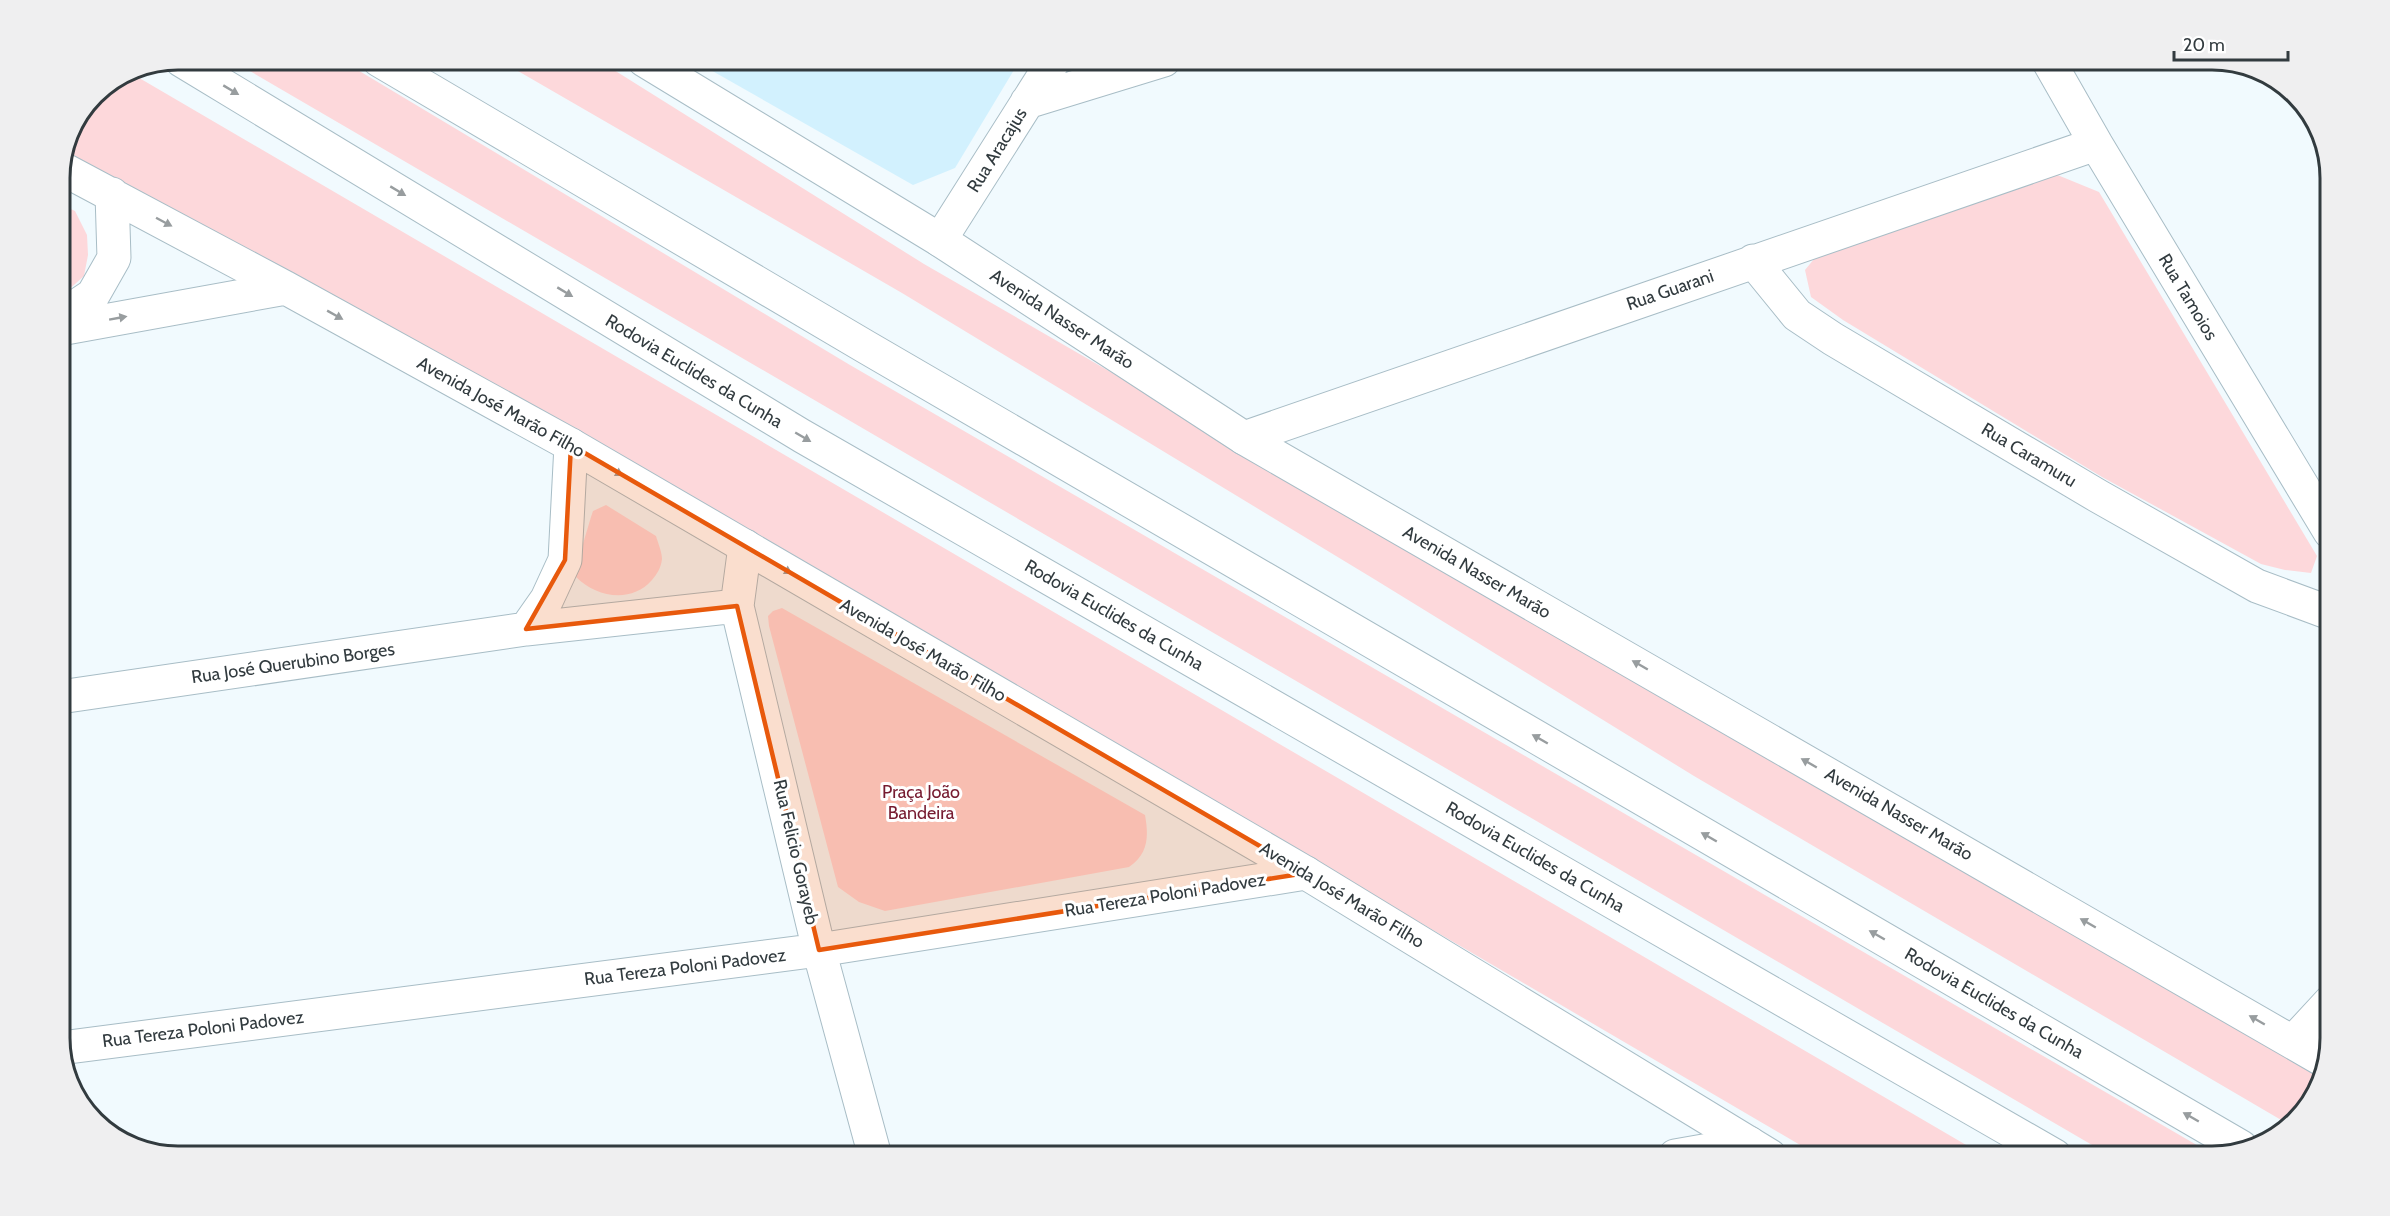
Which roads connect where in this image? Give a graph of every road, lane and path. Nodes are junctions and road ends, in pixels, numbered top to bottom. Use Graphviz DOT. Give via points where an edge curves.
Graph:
graph roads {
  1 [pos="2054,70"];
  2 [pos="199,71"];
  3 [pos="398,71"];
  4 [pos="662,71"];
  5 [pos="1047,71"];
  6 [pos="1130,71"];
  7 [pos="1027,102"];
  8 [pos="2096,144"];
  9 [pos="71,173"];
  10 [pos="112,194"];
  11 [pos="940,240"];
  12 [pos="1753,261"];
  13 [pos="286,288"];
  14 [pos="71,310"];
  15 [pos="71,327"];
  16 [pos="1244,438"];
  17 [pos="571,445"];
  18 [pos="2319,514"];
  19 [pos="745,546"];
  20 [pos="737,606"];
  21 [pos="2320,609"];
  22 [pos="526,629"];
  23 [pos="71,695"];
  24 [pos="1306,873"];
  25 [pos="819,950"];
  26 [pos="2320,1013"];
  27 [pos="2294,1041"];
  28 [pos="71,1047"];
  29 [pos="2317,1056"];
  30 [pos="2234,1143"];
  31 [pos="872,1146"];
  32 [pos="1752,1146"];
  33 [pos="2038,1146"];
  1 -- 8 [label="main road, Rua Tamoios"];
  2 -- 33 [label="main road, Rodovia Euclides da Cunha, one-way" via="802,436"];
  30 -- 3 [label="main road, Rodovia Euclides da Cunha, one-way"];
  4 -- 11 [label="main road, Avenida Nasser Marão"];
  5 -- 7 [label="main road, Rua Aracajus"];
  6 -- 7 [label="main road"];
  7 -- 11 [label="main road, Rua Aracajus"];
  8 -- 12 [label="main road, Rua Guarani"];
  8 -- 18 [label="main road, Rua Tamoios"];
  9 -- 10 [label="main road, Avenida José Marão Filho"];
  10 -- 13 [label="main road, Avenida José Marão Filho, one-way"];
  10 -- 14 [label="main road" via="114,258 93,295"];
  11 -- 16 [label="main road, Avenida Nasser Marão"];
  12 -- 16 [label="main road, Rua Guarani"];
  12 -- 21 [label="main road, Rua Caramuru" via="1797,315 1833,339 2257,585"];
  15 -- 13 [label="main road, one-way"];
  13 -- 17 [label="main road, Avenida José Marão Filho, one-way"];
  27 -- 16 [label="main road, Avenida Nasser Marão, one-way"];
  17 -- 19 [label="main road, Avenida José Marão Filho, one-way"];
  17 -- 22 [label="main road" via="565,560 547,599"];
  19 -- 20 [label="main road, Rua Felicio Gorayeb"];
  19 -- 24 [label="main road, Avenida José Marão Filho, one-way"];
  20 -- 22 [label="main road, Rua José Querubino Borges"];
  20 -- 25 [label="main road, Rua Felicio Gorayeb"];
  22 -- 23 [label="main road, Rua José Querubino Borges"];
  24 -- 25 [label="main road, Rua Tereza Poloni Padovez"];
  24 -- 32 [label="main road, Avenida José Marão Filho"];
  25 -- 28 [label="main road, Rua Tereza Poloni Padovez"];
  25 -- 31 [label="main road, Rua Felicio Gorayeb"];
  26 -- 27 [label="main road"];
  27 -- 29 [label="main road, Avenida Nasser Marão"];
}
